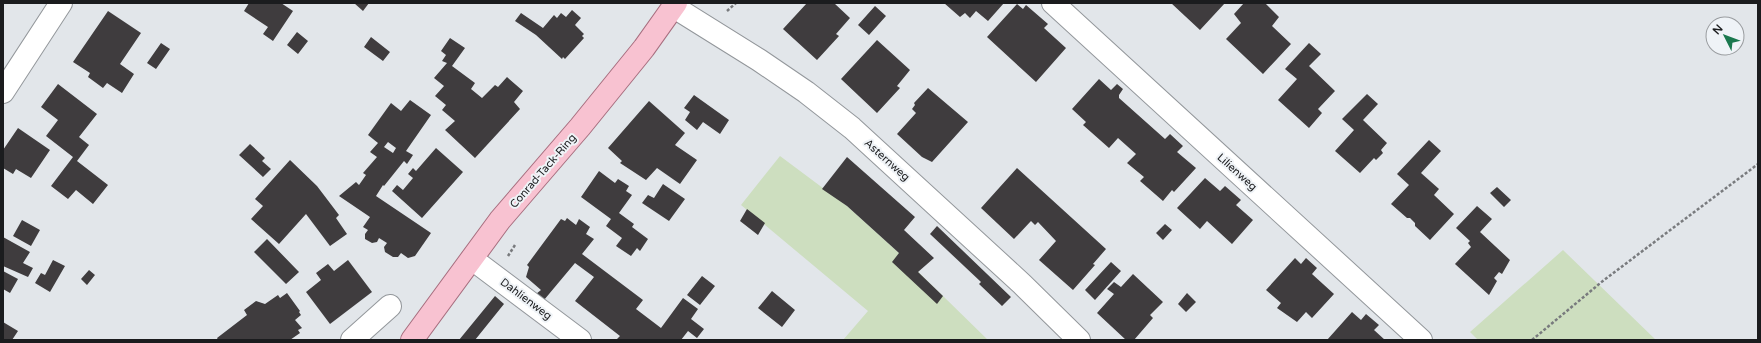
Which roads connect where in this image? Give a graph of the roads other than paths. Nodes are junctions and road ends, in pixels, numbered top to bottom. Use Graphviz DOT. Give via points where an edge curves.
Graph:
graph roads {
  1 [pos="61,3"];
  2 [pos="1053,3"];
  3 [pos="675,5"];
  4 [pos="3,92"];
  5 [pos="472,259"];
  6 [pos="390,306"];
  7 [pos="352,340"];
  8 [pos="412,340"];
  9 [pos="580,340"];
  10 [pos="1079,340"];
  11 [pos="1422,340"];
  1 -- 4 [label="street"];
  2 -- 11 [label="street, Lilienweg"];
  3 -- 5 [label="main road, Conrad-Tack-Ring" via="640,53 500,220"];
  3 -- 10 [label="street, Asternweg" via="806,92 852,128 1022,284"];
  5 -- 8 [label="main road, Conrad-Tack-Ring"];
  5 -- 9 [label="street, Dahlienweg"];
  6 -- 7 [label="street"];
}
